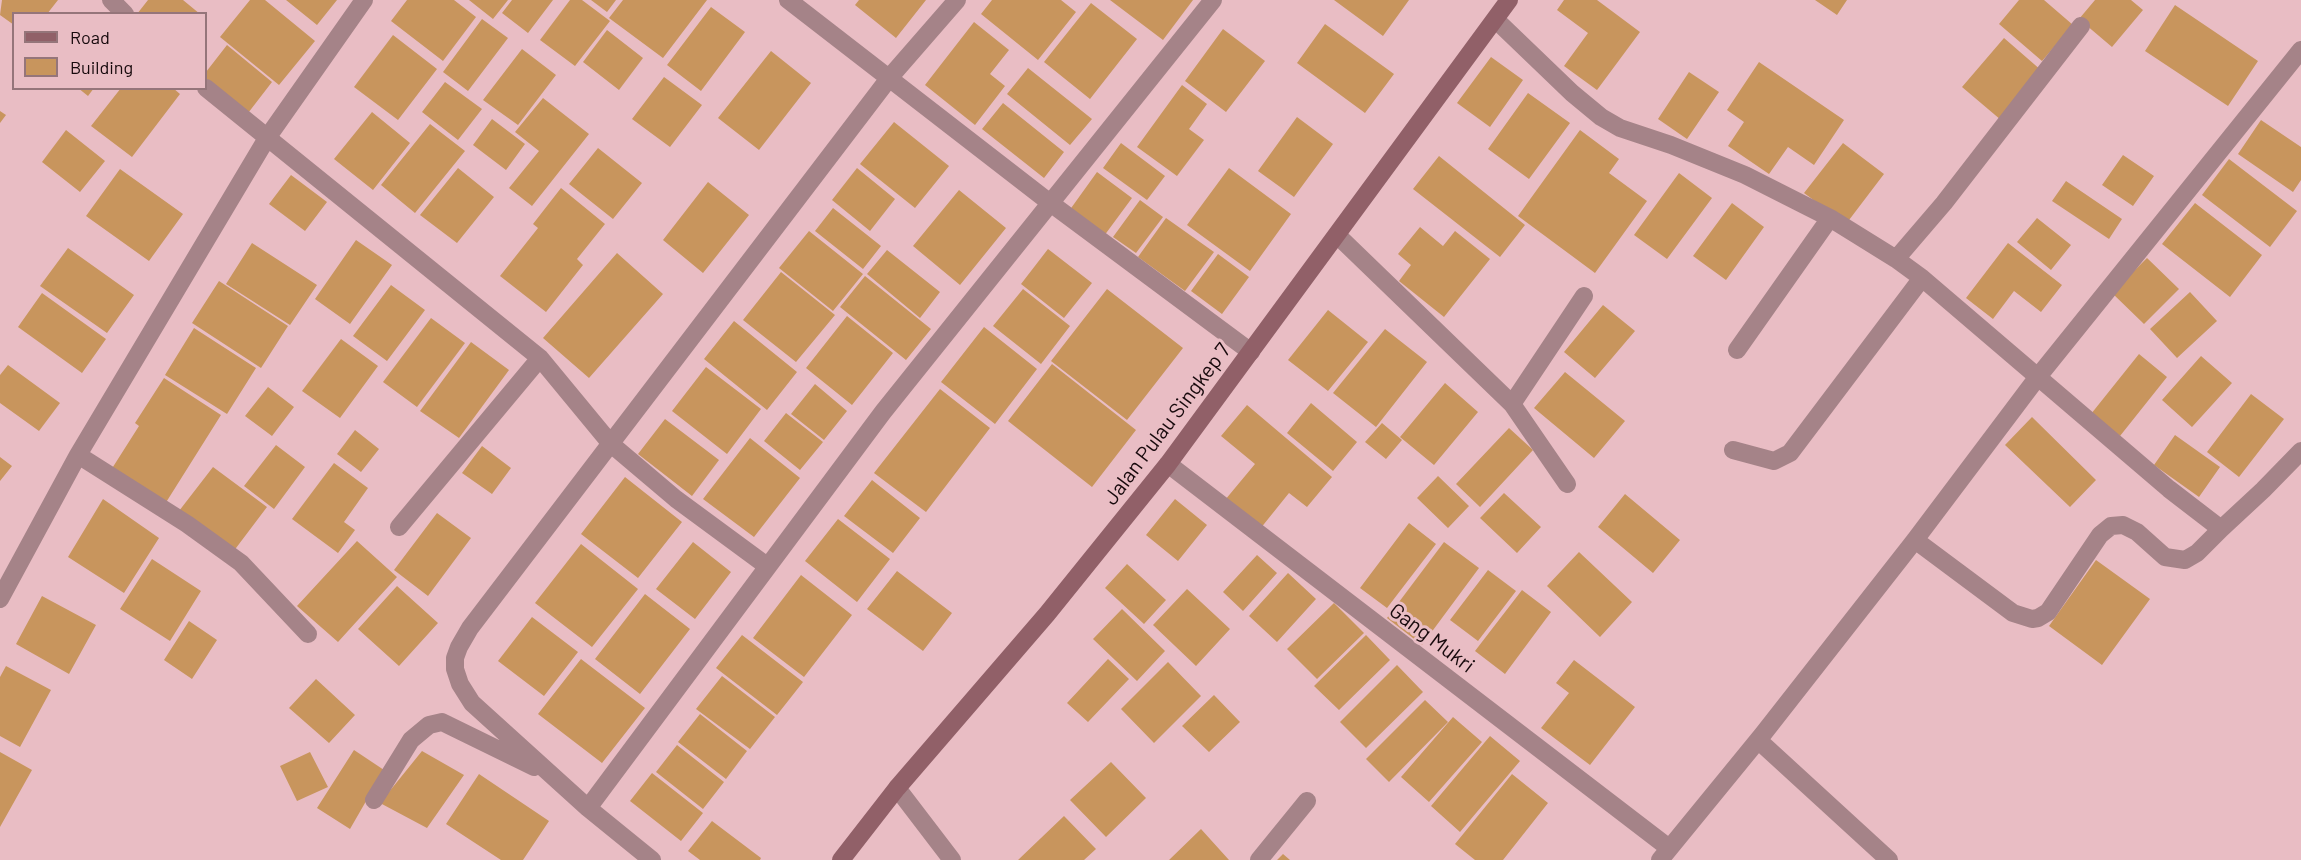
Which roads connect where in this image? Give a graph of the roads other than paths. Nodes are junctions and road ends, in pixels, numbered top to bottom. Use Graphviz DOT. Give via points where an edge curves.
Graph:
graph roads {
  1 [pos="111,0"];
  2 [pos="364,0"];
  3 [pos="788,0"];
  4 [pos="957,0"];
  5 [pos="1213,0"];
  6 [pos="1509,0"];
  7 [pos="123,12"];
  8 [pos="1496,20"];
  9 [pos="2080,26"];
  10 [pos="2301,50"];
  11 [pos="890,77"];
  12 [pos="207,89"];
  13 [pos="267,138"];
  14 [pos="1049,202"];
  15 [pos="1830,218"];
  16 [pos="1337,235"];
  17 [pos="1896,260"];
  18 [pos="1922,278"];
  19 [pos="1584,296"];
  20 [pos="1737,350"];
  21 [pos="1251,352"];
  22 [pos="540,358"];
  23 [pos="2037,378"];
  24 [pos="1512,404"];
  25 [pos="611,444"];
  26 [pos="1733,450"];
  27 [pos="2301,451"];
  28 [pos="78,455"];
  29 [pos="1168,464"];
  30 [pos="1566,484"];
  31 [pos="399,527"];
  32 [pos="2221,529"];
  33 [pos="1915,540"];
  34 [pos="767,566"];
  35 [pos="0,599"];
  36 [pos="308,634"];
  37 [pos="1758,740"];
  38 [pos="555,777"];
  39 [pos="897,788"];
  40 [pos="374,800"];
  41 [pos="1307,801"];
  42 [pos="588,808"];
  43 [pos="628,852"];
  44 [pos="1665,854"];
  45 [pos="652,860"];
  46 [pos="841,860"];
  47 [pos="952,860"];
  48 [pos="1259,860"];
  49 [pos="1889,860"];
  1 -- 7 [label="street"];
  2 -- 13 [label="street"];
  3 -- 11 [label="street"];
  4 -- 11 [label="street"];
  5 -- 14 [label="street"];
  6 -- 8 [label="street, Jalan Pulau Singkep 7"];
  8 -- 15 [label="street" via="1601,117 1620,128 1745,175"];
  8 -- 16 [label="street, Jalan Pulau Singkep 7"];
  9 -- 17 [label="street"];
  10 -- 23 [label="street"];
  11 -- 14 [label="street"];
  11 -- 25 [label="street"];
  12 -- 13 [label="street"];
  13 -- 22 [label="street"];
  13 -- 28 [label="street"];
  14 -- 21 [label="street"];
  14 -- 34 [label="street"];
  15 -- 17 [label="street"];
  15 -- 20 [label="street"];
  16 -- 21 [label="street, Jalan Pulau Singkep 7"];
  16 -- 24 [label="street"];
  17 -- 18 [label="street"];
  18 -- 23 [label="street"];
  18 -- 26 [label="street" via="1790,453 1774,461"];
  19 -- 24 [label="street"];
  21 -- 29 [label="street, Jalan Pulau Singkep 7"];
  22 -- 25 [label="street"];
  22 -- 31 [label="street"];
  23 -- 32 [label="street"];
  23 -- 33 [label="street"];
  24 -- 30 [label="street"];
  25 -- 34 [label="street" via="676,499"];
  25 -- 38 [label="street" via="470,628 455,658 460,684 472,703"];
  27 -- 32 [label="street"];
  28 -- 35 [label="street"];
  28 -- 36 [label="street" via="241,564"];
  29 -- 39 [label="street, Jalan Pulau Singkep 7" via="1047,614"];
  29 -- 44 [label="street, Gang Mukri"];
  32 -- 33 [label="street" via="2185,561 2165,557 2123,525 2111,526 2100,535 2048,612 2032,619 2013,613"];
  33 -- 37 [label="street"];
  34 -- 42 [label="street"];
  37 -- 44 [label="street"];
  37 -- 49 [label="street"];
  38 -- 40 [label="street" via="442,722 429,725 411,741"];
  38 -- 42 [label="street"];
  39 -- 46 [label="street, Jalan Pulau Singkep 7"];
  39 -- 47 [label="street"];
  41 -- 48 [label="street"];
  42 -- 43 [label="street"];
  43 -- 45 [label="street"];
}
